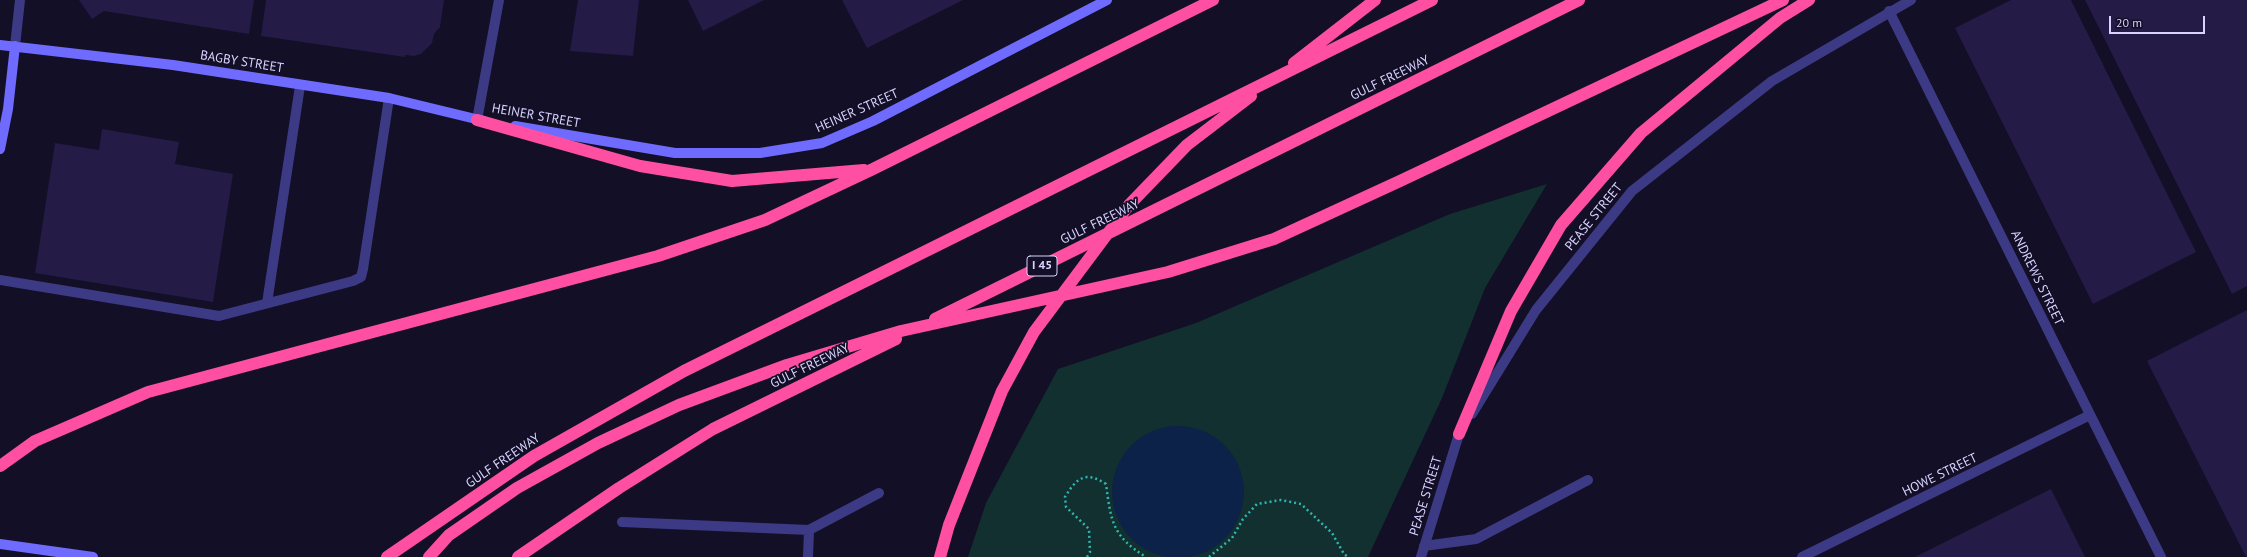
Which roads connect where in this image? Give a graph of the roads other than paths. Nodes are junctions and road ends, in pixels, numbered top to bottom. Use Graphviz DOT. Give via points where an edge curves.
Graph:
graph roads {
  1 [pos="20,0"];
  2 [pos="499,0"];
  3 [pos="1107,0"];
  4 [pos="1213,0"];
  5 [pos="1375,0"];
  6 [pos="1432,0"];
  7 [pos="1579,0"];
  8 [pos="1783,0"];
  9 [pos="1809,0"];
  10 [pos="1911,0"];
  11 [pos="1889,11"];
  12 [pos="0,45"];
  13 [pos="15,46"];
  14 [pos="300,86"];
  15 [pos="389,98"];
  16 [pos="477,120"];
  17 [pos="0,149"];
  18 [pos="874,169"];
  19 [pos="0,280"];
  20 [pos="267,303"];
  21 [pos="2090,416"];
  22 [pos="1459,434"];
  23 [pos="0,466"];
  24 [pos="1588,480"];
  25 [pos="879,493"];
  26 [pos="622,522"];
  27 [pos="809,530"];
  28 [pos="0,544"];
  29 [pos="1424,546"];
  30 [pos="93,557"];
  31 [pos="387,557"];
  32 [pos="429,557"];
  33 [pos="518,557"];
  34 [pos="808,557"];
  35 [pos="940,557"];
  36 [pos="1421,557"];
  37 [pos="1802,557"];
  38 [pos="2161,557"];
  1 -- 13 [label="street"];
  2 -- 16 [label="street"];
  3 -- 16 [label="main road, HEINER STREET" via="873,121 822,143 760,153 675,153"];
  4 -- 18 [label="highway"];
  5 -- 35 [label="highway" via="1187,145 1129,206 1034,332 1002,391 949,525"];
  6 -- 31 [label="highway, GULF FREEWAY" via="684,371 534,456"];
  7 -- 33 [label="highway, GULF FREEWAY / I 45" via="713,429 619,488"];
  8 -- 32 [label="highway" via="1274,239 1168,272 901,331 787,365 679,405 598,443 516,488 449,535"];
  9 -- 22 [label="highway" via="1780,18 1641,133 1561,225 1511,311"];
  10 -- 11 [label="street, PEASE STREET"];
  11 -- 21 [label="street, ANDREWS STREET"];
  11 -- 22 [label="street, PEASE STREET" via="1772,81 1632,191 1536,310"];
  12 -- 13 [label="main road, BAGBY STREET"];
  13 -- 14 [label="main road, BAGBY STREET" via="173,65"];
  13 -- 17 [label="main road" via="8,109"];
  14 -- 15 [label="main road, BAGBY STREET"];
  14 -- 20 [label="street"];
  15 -- 16 [label="main road, BAGBY STREET"];
  15 -- 20 [label="street" via="361,278"];
  16 -- 18 [label="highway" via="640,166 732,181"];
  18 -- 23 [label="highway" via="765,220 658,256 148,392 34,441"];
  19 -- 20 [label="street" via="218,316"];
  21 -- 37 [label="street, HOWE STREET"];
  21 -- 38 [label="street, ANDREWS STREET"];
  22 -- 29 [label="street, PEASE STREET"];
  24 -- 29 [label="street" via="1476,539"];
  25 -- 27 [label="street"];
  26 -- 27 [label="street"];
  27 -- 34 [label="street"];
  28 -- 30 [label="main road"];
  29 -- 36 [label="street, PEASE STREET"];
}
